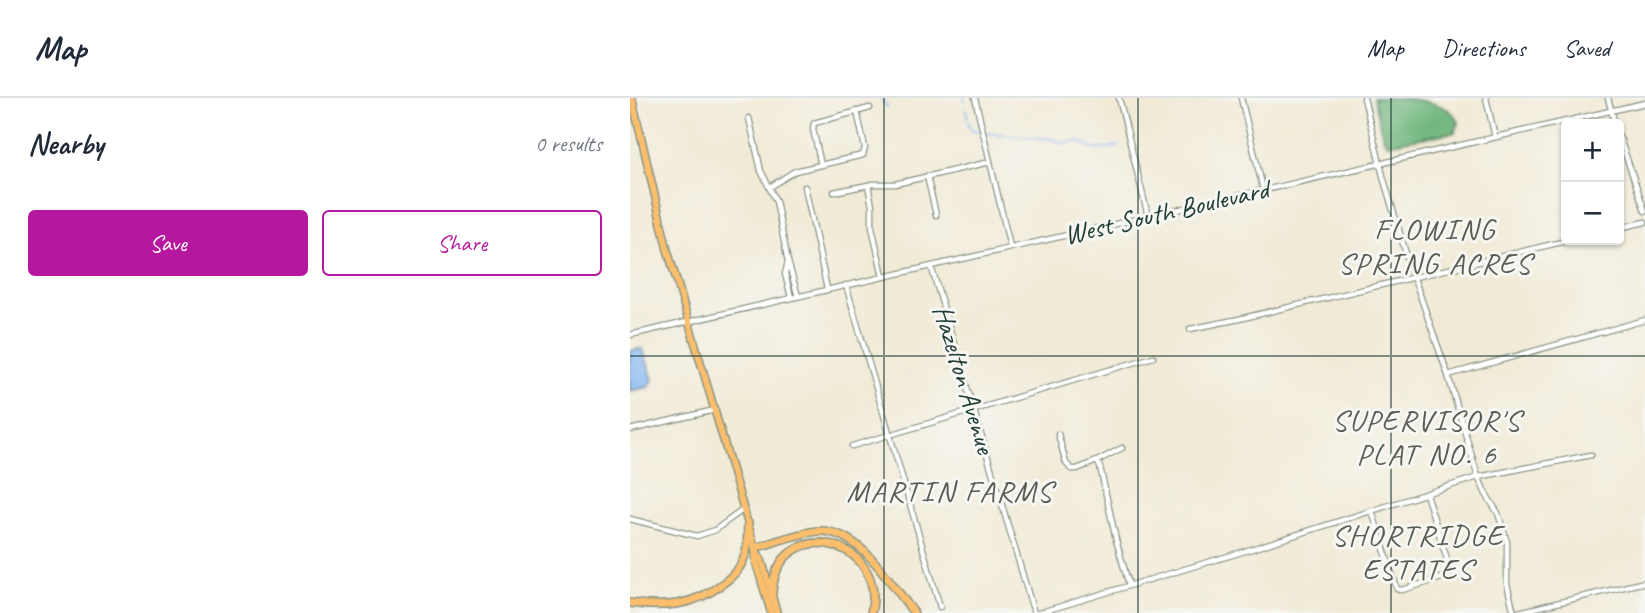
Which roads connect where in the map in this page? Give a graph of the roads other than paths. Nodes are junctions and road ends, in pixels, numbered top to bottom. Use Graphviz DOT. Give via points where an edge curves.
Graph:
graph roads {
  1 [pos="975,98"];
  2 [pos="1119,98"];
  3 [pos="1241,98"];
  4 [pos="1364,98"];
  5 [pos="1486,98"];
  6 [pos="1608,98"];
  7 [pos="632,101"];
  8 [pos="1645,103"];
  9 [pos="870,108"];
  10 [pos="857,111"];
  11 [pos="1611,111"];
  12 [pos="749,118"];
  13 [pos="1613,119"];
  14 [pos="1494,137"];
  15 [pos="1624,150"];
  16 [pos="990,162"];
  17 [pos="1380,163"];
  18 [pos="821,165"];
  19 [pos="927,176"];
  20 [pos="868,185"];
  21 [pos="770,187"];
  22 [pos="805,187"];
  23 [pos="1263,189"];
  24 [pos="834,192"];
  25 [pos="1645,211"];
  26 [pos="936,215"];
  27 [pos="1148,216"];
  28 [pos="1645,222"];
  29 [pos="1624,227"];
  30 [pos="1561,242"];
  31 [pos="1010,247"];
  32 [pos="788,262"];
  33 [pos="931,265"];
  34 [pos="883,276"];
  35 [pos="1413,277"];
  36 [pos="845,285"];
  37 [pos="827,289"];
  38 [pos="798,296"];
  39 [pos="791,298"];
  40 [pos="1645,320"];
  41 [pos="688,321"];
  42 [pos="1190,329"];
  43 [pos="630,335"];
  44 [pos="1153,357"];
  45 [pos="1448,375"];
  46 [pos="715,410"];
  47 [pos="974,410"];
  48 [pos="630,430"];
  49 [pos="1058,434"];
  50 [pos="889,435"];
  51 [pos="852,446"];
  52 [pos="1122,448"];
  53 [pos="1591,455"];
  54 [pos="1097,461"];
  55 [pos="1478,477"];
  56 [pos="1426,494"];
  57 [pos="744,509"];
  58 [pos="1372,511"];
  59 [pos="630,519"];
  60 [pos="748,523"];
  61 [pos="755,548"];
  62 [pos="1645,582"];
  63 [pos="1129,586"];
  64 [pos="772,593"];
  65 [pos="630,603"];
  66 [pos="940,607"];
  67 [pos="771,613"];
  68 [pos="777,613"];
  69 [pos="871,613"];
  70 [pos="914,613"];
  71 [pos="1036,613"];
  72 [pos="1514,613"];
  1 -- 16 [label="street"];
  2 -- 27 [label="street"];
  3 -- 23 [label="street"];
  4 -- 17 [label="street"];
  5 -- 14 [label="street"];
  6 -- 11 [label="street"];
  7 -- 41 [label="main road"];
  8 -- 11 [label="street, West South Boulevard"];
  9 -- 10 [label="street"];
  10 -- 18 [label="street" via="864,153"];
  10 -- 18 [label="street" via="814,123"];
  11 -- 13 [label="street"];
  11 -- 14 [label="street, West South Boulevard"];
  12 -- 21 [label="street" via="761,171"];
  14 -- 17 [label="street, West South Boulevard"];
  15 -- 25 [label="street"];
  16 -- 19 [label="street"];
  16 -- 31 [label="street"];
  17 -- 23 [label="street, West South Boulevard"];
  17 -- 35 [label="street"];
  18 -- 21 [label="street" via="790,172"];
  19 -- 20 [label="street"];
  19 -- 26 [label="street"];
  20 -- 24 [label="street"];
  20 -- 34 [label="street"];
  21 -- 32 [label="street"];
  22 -- 37 [label="street"];
  23 -- 27 [label="street, West South Boulevard"];
  27 -- 31 [label="street, West South Boulevard"];
  28 -- 29 [label="street"];
  30 -- 35 [label="street"];
  31 -- 33 [label="street, West South Boulevard"];
  32 -- 38 [label="street"];
  32 -- 39 [label="street" via="785,274"];
  33 -- 34 [label="street, West South Boulevard"];
  33 -- 47 [label="street, Hazelton Avenue"];
  34 -- 36 [label="street, West South Boulevard"];
  35 -- 42 [label="street"];
  35 -- 45 [label="street"];
  36 -- 37 [label="street, West South Boulevard"];
  36 -- 50 [label="street"];
  37 -- 38 [label="street, West South Boulevard"];
  38 -- 39 [label="street, West South Boulevard"];
  39 -- 41 [label="street, West South Boulevard"];
  40 -- 45 [label="street"];
  41 -- 43 [label="street, West South Boulevard"];
  41 -- 46 [label="main road"];
  44 -- 47 [label="street"];
  45 -- 55 [label="street"];
  46 -- 48 [label="street"];
  46 -- 57 [label="main road"];
  47 -- 50 [label="street"];
  47 -- 71 [label="street, Hazelton Avenue"];
  49 -- 54 [label="street" via="1071,469"];
  50 -- 51 [label="street"];
  50 -- 66 [label="street"];
  52 -- 54 [label="street"];
  53 -- 55 [label="street"];
  54 -- 63 [label="street"];
  55 -- 56 [label="street"];
  55 -- 72 [label="street" via="1498,513 1507,542 1507,584"];
  56 -- 58 [label="street"];
  56 -- 58 [label="street" via="1448,576 1397,589"];
  57 -- 59 [label="street" via="715,530 697,536"];
  57 -- 60 [label="main road"];
  58 -- 63 [label="street"];
  60 -- 61 [label="main road"];
  60 -- 65 [label="highway" via="743,561 710,593 672,606"];
  61 -- 64 [label="main road"];
  61 -- 67 [label="main road"];
  61 -- 70 [label="highway" via="811,532 839,534 864,551"];
  62 -- 72 [label="street"];
  63 -- 71 [label="street"];
  64 -- 68 [label="main road"];
  64 -- 69 [label="highway" via="775,572 786,555 804,545 827,544 852,554 865,568 873,593"];
}
